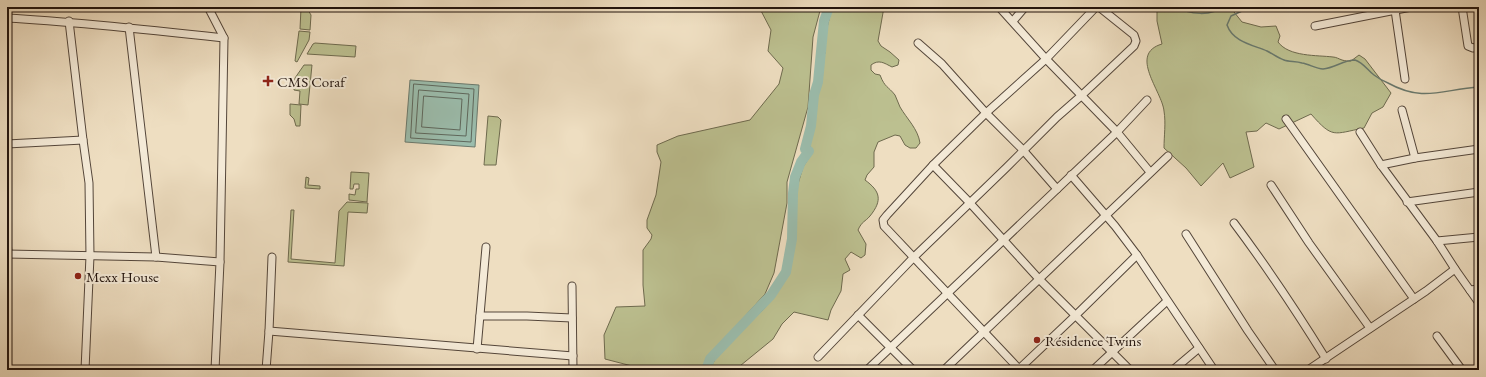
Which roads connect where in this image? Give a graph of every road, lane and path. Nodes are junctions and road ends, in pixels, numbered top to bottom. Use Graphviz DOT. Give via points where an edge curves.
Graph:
graph roads {
  1 [pos="208,7"];
  2 [pos="999,7"];
  3 [pos="1025,7"];
  4 [pos="1098,7"];
  5 [pos="1411,7"];
  6 [pos="1462,7"];
  7 [pos="1394,10"];
  8 [pos="7,18"];
  9 [pos="69,21"];
  10 [pos="1012,21"];
  11 [pos="1315,26"];
  12 [pos="130,27"];
  13 [pos="224,38"];
  14 [pos="918,43"];
  15 [pos="1479,47"];
  16 [pos="1046,59"];
  17 [pos="1406,79"];
  18 [pos="1081,96"];
  19 [pos="1147,100"];
  20 [pos="1402,110"];
  21 [pos="986,113"];
  22 [pos="1286,119"];
  23 [pos="1116,132"];
  24 [pos="1360,132"];
  25 [pos="83,140"];
  26 [pos="7,144"];
  27 [pos="1479,149"];
  28 [pos="1023,150"];
  29 [pos="1168,156"];
  30 [pos="1415,158"];
  31 [pos="933,164"];
  32 [pos="1381,165"];
  33 [pos="1150,172"];
  34 [pos="1070,175"];
  35 [pos="1270,184"];
  36 [pos="1057,189"];
  37 [pos="1479,192"];
  38 [pos="969,202"];
  39 [pos="1407,202"];
  40 [pos="1105,215"];
  41 [pos="1234,224"];
  42 [pos="1186,234"];
  43 [pos="1479,237"];
  44 [pos="7,239"];
  45 [pos="1004,240"];
  46 [pos="1437,241"];
  47 [pos="486,247"];
  48 [pos="8,254"];
  49 [pos="1136,255"];
  50 [pos="90,256"];
  51 [pos="156,257"];
  52 [pos="272,257"];
  53 [pos="914,257"];
  54 [pos="220,262"];
  55 [pos="1455,269"];
  56 [pos="1039,279"];
  57 [pos="572,286"];
  58 [pos="1479,289"];
  59 [pos="1470,290"];
  60 [pos="948,293"];
  61 [pos="1414,299"];
  62 [pos="1167,301"];
  63 [pos="1479,303"];
  64 [pos="858,314"];
  65 [pos="1076,315"];
  66 [pos="480,316"];
  67 [pos="572,318"];
  68 [pos="1370,328"];
  69 [pos="269,331"];
  70 [pos="982,332"];
  71 [pos="1437,336"];
  72 [pos="890,348"];
  73 [pos="1199,348"];
  74 [pos="477,350"];
  75 [pos="1112,352"];
  76 [pos="573,356"];
  77 [pos="818,357"];
  78 [pos="1326,359"];
  79 [pos="85,370"];
  80 [pos="215,370"];
  81 [pos="266,370"];
  82 [pos="573,370"];
  83 [pos="867,370"];
  84 [pos="913,370"];
  85 [pos="944,370"];
  86 [pos="1019,370"];
  87 [pos="1093,370"];
  88 [pos="1130,370"];
  89 [pos="1173,370"];
  90 [pos="1214,370"];
  91 [pos="1275,370"];
  92 [pos="1308,370"];
  93 [pos="1462,370"];
  1 -- 13 [label="street"];
  2 -- 10 [label="street"];
  3 -- 10 [label="street"];
  4 -- 16 [label="street"];
  4 -- 18 [label="street" via="1134,35 1136,41 1134,46"];
  5 -- 7 [label="street"];
  6 -- 15 [label="street" via="1468,46"];
  7 -- 11 [label="street"];
  7 -- 17 [label="street"];
  8 -- 9 [label="street"];
  9 -- 12 [label="street"];
  9 -- 25 [label="street"];
  10 -- 16 [label="street"];
  12 -- 13 [label="street"];
  12 -- 51 [label="street"];
  13 -- 54 [label="street"];
  14 -- 21 [label="street" via="942,64"];
  16 -- 18 [label="street"];
  16 -- 21 [label="street"];
  18 -- 23 [label="street"];
  18 -- 28 [label="street"];
  19 -- 23 [label="street"];
  20 -- 30 [label="street"];
  21 -- 28 [label="street"];
  21 -- 31 [label="street"];
  22 -- 61 [label="street"];
  23 -- 33 [label="street"];
  23 -- 34 [label="street"];
  24 -- 32 [label="street"];
  25 -- 26 [label="street"];
  25 -- 50 [label="street" via="89,182"];
  27 -- 30 [label="street"];
  28 -- 36 [label="street"];
  28 -- 38 [label="street"];
  29 -- 33 [label="street"];
  30 -- 32 [label="street"];
  31 -- 38 [label="street"];
  31 -- 53 [label="street" via="883,220 884,226"];
  32 -- 39 [label="street"];
  33 -- 40 [label="street"];
  34 -- 36 [label="street"];
  34 -- 40 [label="street"];
  35 -- 68 [label="street"];
  36 -- 45 [label="street"];
  37 -- 39 [label="street"];
  38 -- 45 [label="street"];
  38 -- 53 [label="street"];
  39 -- 46 [label="street"];
  40 -- 49 [label="street"];
  40 -- 56 [label="street"];
  41 -- 78 [label="street" via="1258,255"];
  42 -- 91 [label="street"];
  43 -- 46 [label="street"];
  44 -- 48 [label="street"];
  45 -- 56 [label="street"];
  45 -- 60 [label="street"];
  46 -- 55 [label="street"];
  47 -- 66 [label="street"];
  48 -- 50 [label="street"];
  49 -- 62 [label="street"];
  49 -- 65 [label="street"];
  50 -- 51 [label="street"];
  50 -- 79 [label="street"];
  51 -- 54 [label="street"];
  52 -- 69 [label="street"];
  53 -- 60 [label="street"];
  53 -- 64 [label="street"];
  54 -- 80 [label="street"];
  55 -- 59 [label="street"];
  55 -- 61 [label="street"];
  56 -- 65 [label="street"];
  56 -- 70 [label="street"];
  57 -- 67 [label="street"];
  58 -- 59 [label="street"];
  59 -- 63 [label="street"];
  60 -- 70 [label="street"];
  60 -- 72 [label="street"];
  61 -- 68 [label="street"];
  62 -- 73 [label="street"];
  62 -- 75 [label="street"];
  64 -- 72 [label="street"];
  64 -- 77 [label="street"];
  65 -- 75 [label="street"];
  65 -- 86 [label="street"];
  66 -- 67 [label="street"];
  66 -- 74 [label="street"];
  67 -- 76 [label="street"];
  68 -- 78 [label="street"];
  69 -- 74 [label="street"];
  69 -- 81 [label="street"];
  70 -- 85 [label="street"];
  70 -- 86 [label="street"];
  71 -- 93 [label="street"];
  72 -- 83 [label="street"];
  72 -- 84 [label="street"];
  73 -- 89 [label="street"];
  73 -- 90 [label="street"];
  74 -- 76 [label="street"];
  75 -- 87 [label="street"];
  75 -- 88 [label="street"];
  76 -- 82 [label="street"];
  78 -- 92 [label="street"];
}
